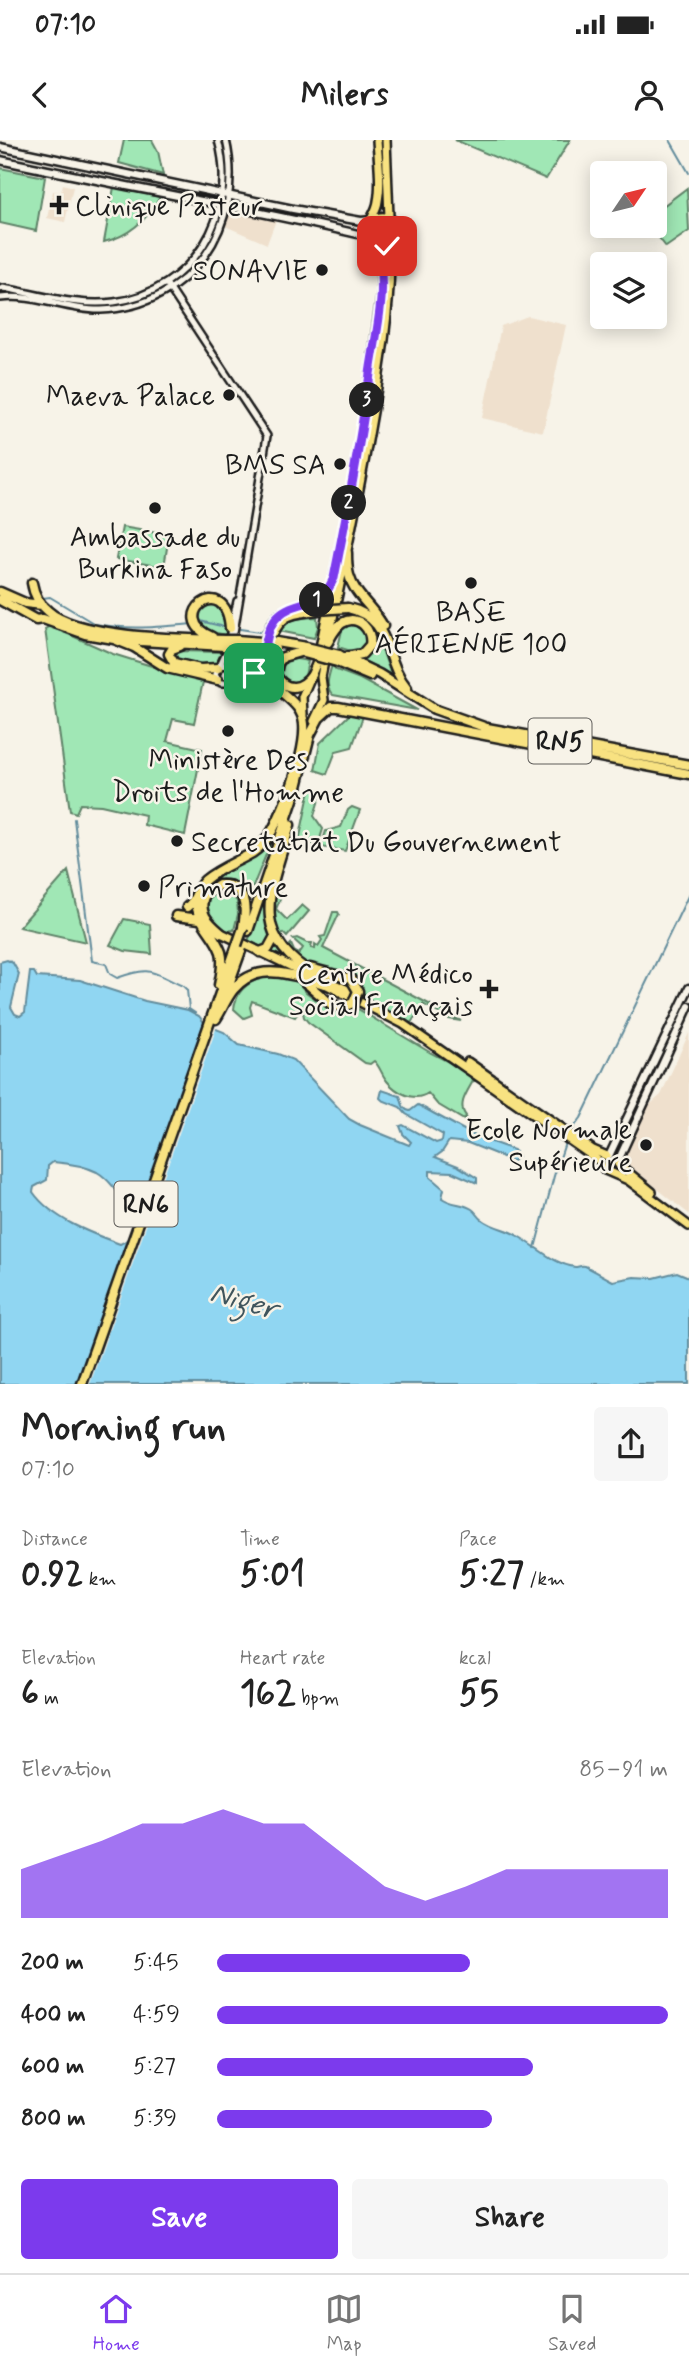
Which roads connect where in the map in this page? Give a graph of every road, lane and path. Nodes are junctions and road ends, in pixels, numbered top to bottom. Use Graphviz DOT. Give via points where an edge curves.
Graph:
graph roads {
  1 [pos="218,140"];
  2 [pos="226,140"];
  3 [pos="377,140"];
  4 [pos="386,140"];
  5 [pos="0,147"];
  6 [pos="0,160"];
  7 [pos="226,194"];
  8 [pos="223,206"];
  9 [pos="389,217"];
  10 [pos="372,220"];
  11 [pos="396,239"];
  12 [pos="373,243"];
  13 [pos="168,286"];
  14 [pos="0,289"];
  15 [pos="0,298"];
  16 [pos="346,553"];
  17 [pos="334,578"];
  18 [pos="240,591"];
  19 [pos="0,592"];
  20 [pos="0,600"];
  21 [pos="19,601"];
  22 [pos="42,610"];
  23 [pos="230,628"];
  24 [pos="114,639"];
  25 [pos="222,642"];
  26 [pos="328,642"];
  27 [pos="184,644"];
  28 [pos="387,644"];
  29 [pos="303,650"];
  30 [pos="340,658"];
  31 [pos="219,667"];
  32 [pos="233,671"];
  33 [pos="312,676"];
  34 [pos="218,680"];
  35 [pos="229,682"];
  36 [pos="288,697"];
  37 [pos="415,697"];
  38 [pos="304,722"];
  39 [pos="481,734"];
  40 [pos="310,735"];
  41 [pos="689,765"];
  42 [pos="689,774"];
  43 [pos="292,793"];
  44 [pos="196,898"];
  45 [pos="180,910"];
  46 [pos="199,915"];
  47 [pos="269,916"];
  48 [pos="245,929"];
  49 [pos="221,933"];
  50 [pos="274,938"];
  51 [pos="260,951"];
  52 [pos="297,972"];
  53 [pos="315,975"];
  54 [pos="325,984"];
  55 [pos="689,988"];
  56 [pos="689,1006"];
  57 [pos="213,1021"];
  58 [pos="558,1129"];
  59 [pos="573,1140"];
  60 [pos="608,1156"];
  61 [pos="618,1162"];
  62 [pos="607,1170"];
  63 [pos="689,1221"];
  64 [pos="689,1226"];
  65 [pos="84,1384"];
  1 -- 7 [label="street"];
  2 -- 7 [label="street" via="230,167"];
  3 -- 10 [label="main road" via="379,197"];
  4 -- 9 [label="main road"];
  5 -- 7 [label="main road"];
  6 -- 8 [label="main road"];
  7 -- 8 [label="street"];
  7 -- 10 [label="main road"];
  8 -- 12 [label="main road" via="362,235"];
  8 -- 13 [label="street" via="205,244"];
  9 -- 10 [label="main road"];
  9 -- 11 [label="main road" via="397,226"];
  10 -- 12 [label="main road" via="367,230"];
  11 -- 12 [label="main road" via="387,246"];
  11 -- 16 [label="main road" via="382,357"];
  12 -- 17 [label="main road" via="379,257 380,312"];
  13 -- 14 [label="street" via="113,303"];
  13 -- 15 [label="street" via="145,302 101,310 16,296"];
  13 -- 18 [label="street" via="267,436"];
  16 -- 26 [label="main road"];
  16 -- 28 [label="highway" via="352,584 379,617"];
  17 -- 32 [label="main road" via="325,595 288,609 272,622 254,673 241,677"];
  17 -- 33 [label="main road"];
  18 -- 23 [label="street"];
  18 -- 32 [label="street" via="230,661"];
  19 -- 21 [label="highway, RN5"];
  20 -- 22 [label="highway, RN5" via="36,620"];
  21 -- 22 [label="highway, RN5"];
  21 -- 22 [label="highway" via="32,585"];
  22 -- 24 [label="highway, RN5" via="77,631"];
  22 -- 25 [label="highway, RN5" via="72,624 104,631"];
  23 -- 25 [label="highway" via="224,605 210,600 199,605 194,615 196,627"];
  23 -- 31 [label="street"];
  24 -- 27 [label="highway, RN5"];
  24 -- 34 [label="highway" via="167,668"];
  25 -- 27 [label="highway, RN5"];
  25 -- 29 [label="highway, RN5, bridge"];
  26 -- 30 [label="highway" via="346,621 364,625 369,631 370,646 362,654"];
  26 -- 40 [label="main road" via="321,677 323,705"];
  27 -- 31 [label="highway" via="172,649 171,660 200,669"];
  28 -- 36 [label="highway, bridge" via="375,621 360,611 317,610 288,617 278,624 267,657 273,683"];
  28 -- 37 [label="highway" via="400,678"];
  29 -- 30 [label="highway, RN5, bridge"];
  29 -- 33 [label="highway" via="284,657 276,675 293,688"];
  30 -- 37 [label="highway, RN5" via="379,674"];
  30 -- 39 [label="highway, RN5" via="454,724"];
  31 -- 32 [label="street" via="226,665"];
  31 -- 34 [label="street"];
  32 -- 35 [label="street"];
  33 -- 38 [label="main road" via="300,702"];
  34 -- 35 [label="street"];
  35 -- 36 [label="street"];
  36 -- 38 [label="highway"];
  37 -- 41 [label="highway, RN5" via="434,709 487,728"];
  38 -- 43 [label="highway, RN6"];
  39 -- 40 [label="highway" via="338,707 319,718"];
  39 -- 42 [label="highway, RN5"];
  40 -- 43 [label="highway, RN6"];
  43 -- 44 [label="highway" via="264,843 207,879"];
  43 -- 47 [label="highway" via="296,799"];
  43 -- 48 [label="highway, RN6"];
  44 -- 45 [label="highway"];
  44 -- 46 [label="highway"];
  45 -- 46 [label="highway"];
  45 -- 46 [label="highway"];
  46 -- 49 [label="main road"];
  46 -- 57 [label="highway" via="222,957"];
  47 -- 50 [label="highway"];
  47 -- 52 [label="highway, bridge" via="279,941 298,960 351,979 358,991 353,1003 332,1005"];
  48 -- 49 [label="highway" via="242,895 233,886 219,884 205,894 201,908"];
  48 -- 57 [label="highway, RN6, bridge"];
  49 -- 51 [label="main road"];
  50 -- 51 [label="highway" via="268,949"];
  50 -- 53 [label="highway" via="290,958"];
  51 -- 52 [label="main road"];
  52 -- 53 [label="main road"];
  52 -- 54 [label="highway"];
  52 -- 57 [label="highway" via="268,971 244,979"];
  53 -- 58 [label="main road" via="403,1019"];
  54 -- 58 [label="main road" via="402,1024"];
  55 -- 60 [label="main road"];
  56 -- 61 [label="main road"];
  57 -- 65 [label="highway, RN6"];
  58 -- 59 [label="main road"];
  59 -- 60 [label="main road"];
  59 -- 62 [label="main road"];
  60 -- 61 [label="main road"];
  60 -- 62 [label="main road" via="603,1160"];
  61 -- 62 [label="main road" via="617,1168"];
  61 -- 63 [label="main road"];
  62 -- 64 [label="main road" via="628,1180"];
}
